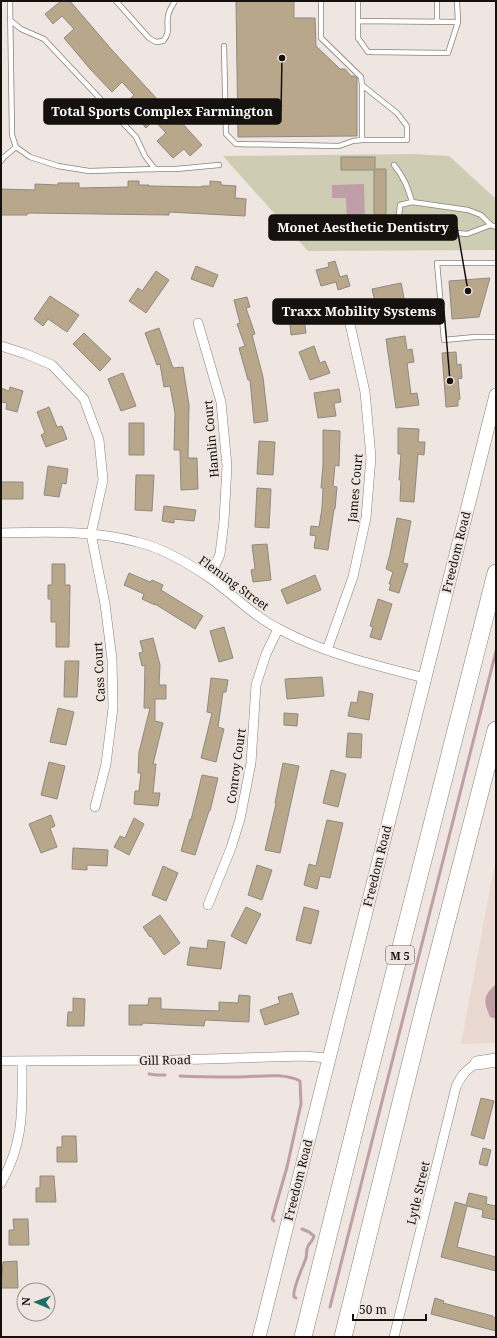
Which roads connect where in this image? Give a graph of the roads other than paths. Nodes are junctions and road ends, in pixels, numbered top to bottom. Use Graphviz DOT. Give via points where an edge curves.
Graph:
graph roads {
  1 [pos="10,1"];
  2 [pos="116,1"];
  3 [pos="176,1"];
  4 [pos="321,1"];
  5 [pos="358,1"];
  6 [pos="437,1"];
  7 [pos="458,1"];
  8 [pos="10,20"];
  9 [pos="358,21"];
  10 [pos="437,22"];
  11 [pos="458,22"];
  12 [pos="224,46"];
  13 [pos="362,85"];
  14 [pos="362,140"];
  15 [pos="16,147"];
  16 [pos="1,161"];
  17 [pos="219,165"];
  18 [pos="394,165"];
  19 [pos="155,169"];
  20 [pos="412,202"];
  21 [pos="491,225"];
  22 [pos="496,227"];
  23 [pos="496,263"];
  24 [pos="198,323"];
  25 [pos="350,324"];
  26 [pos="496,337"];
  27 [pos="1,346"];
  28 [pos="496,395"];
  29 [pos="1,533"];
  30 [pos="91,534"];
  31 [pos="496,574"];
  32 [pos="210,578"];
  33 [pos="278,629"];
  34 [pos="327,650"];
  35 [pos="424,678"];
  36 [pos="496,730"];
  37 [pos="96,807"];
  38 [pos="208,905"];
  39 [pos="329,1058"];
  40 [pos="496,1060"];
  41 [pos="1,1061"];
  42 [pos="22,1061"];
  43 [pos="477,1063"];
  44 [pos="1,1183"];
  45 [pos="259,1337"];
  46 [pos="304,1337"];
  47 [pos="343,1337"];
  48 [pos="394,1337"];
  1 -- 8 [label="lane"];
  2 -- 3 [label="lane" via="149,38 156,42 163,42 167,36 170,8"];
  4 -- 13 [label="lane" via="321,38 361,77"];
  5 -- 9 [label="lane"];
  6 -- 10 [label="lane"];
  7 -- 11 [label="lane"];
  8 -- 15 [label="lane" via="12,135"];
  8 -- 19 [label="lane" via="21,29 44,38 136,137"];
  9 -- 10 [label="lane"];
  9 -- 11 [label="lane" via="358,38 368,52 448,53"];
  10 -- 11 [label="lane"];
  12 -- 14 [label="lane" via="226,134 236,144 339,146"];
  13 -- 14 [label="lane"];
  13 -- 14 [label="lane" via="397,113 407,126 407,140"];
  15 -- 16 [label="lane"];
  15 -- 19 [label="lane" via="30,157 58,166 89,171"];
  17 -- 19 [label="lane"];
  18 -- 20 [label="lane" via="408,185"];
  20 -- 21 [label="lane" via="468,210 481,215"];
  20 -- 21 [label="lane" via="400,205 398,227 467,234"];
  21 -- 22 [label="lane"];
  23 -- 26 [label="lane" via="438,263 444,340"];
  24 -- 32 [label="street, Hamlin Court" via="221,402 227,466 220,554"];
  25 -- 34 [label="street, James Court" via="365,392 370,465 366,518 353,577"];
  27 -- 30 [label="street" via="52,365 84,399 99,440 103,480"];
  28 -- 35 [label="street, Freedom Road"];
  29 -- 30 [label="street, Fleming Street"];
  30 -- 32 [label="street, Fleming Street" via="138,542 162,550"];
  30 -- 37 [label="street, Cass Court" via="105,604 112,659 113,708 106,764"];
  31 -- 46 [label="highway, M 5"];
  32 -- 33 [label="street, Fleming Street"];
  33 -- 34 [label="street, Fleming Street"];
  33 -- 38 [label="street, Conroy Court" via="256,684 251,763 240,819"];
  34 -- 35 [label="street, Fleming Street"];
  35 -- 39 [label="street, Freedom Road"];
  36 -- 47 [label="highway"];
  39 -- 42 [label="street, Gill Road" via="303,1056"];
  39 -- 45 [label="street, Freedom Road"];
  40 -- 43 [label="street"];
  41 -- 42 [label="street, Gill Road"];
  42 -- 44 [label="street" via="21,1130 16,1149"];
  43 -- 48 [label="street, Lytle Street" via="463,1074 456,1087"];
}
